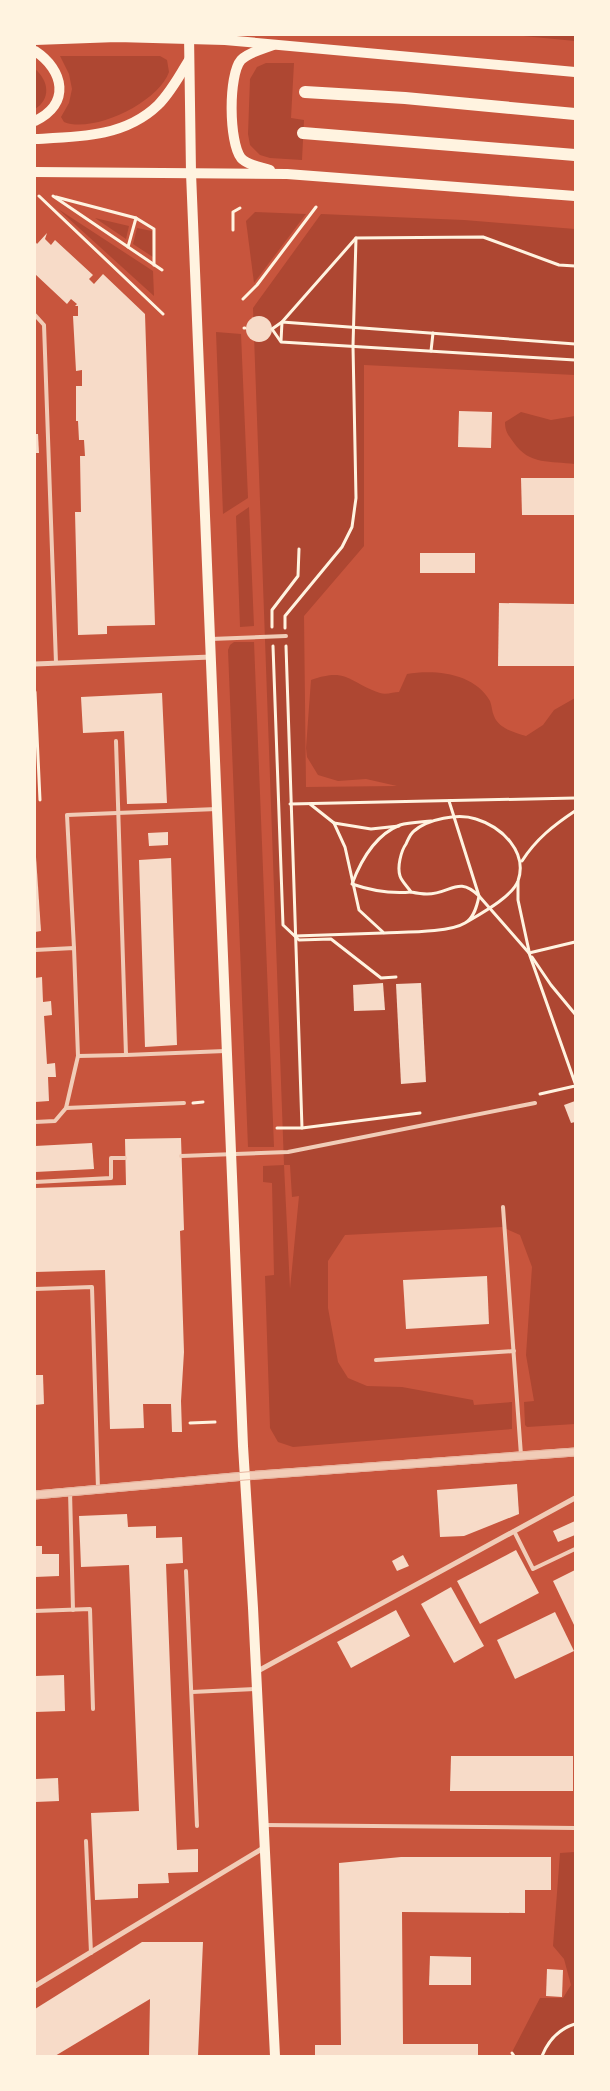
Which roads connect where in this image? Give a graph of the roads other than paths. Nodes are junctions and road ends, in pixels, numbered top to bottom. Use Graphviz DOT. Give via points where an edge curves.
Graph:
graph roads {
  1 [pos="120,36"];
  2 [pos="188,36"];
  3 [pos="35,40"];
  4 [pos="276,44"];
  5 [pos="35,51"];
  6 [pos="189,60"];
  7 [pos="575,72"];
  8 [pos="306,92"];
  9 [pos="575,114"];
  10 [pos="35,121"];
  11 [pos="304,133"];
  12 [pos="35,139"];
  13 [pos="575,155"];
  14 [pos="35,172"];
  15 [pos="191,173"];
  16 [pos="287,174"];
  17 [pos="575,196"];
  18 [pos="35,315"];
  19 [pos="286,636"];
  20 [pos="210,639"];
  21 [pos="211,657"];
  22 [pos="56,663"];
  23 [pos="35,664"];
  24 [pos="116,741"];
  25 [pos="217,809"];
  26 [pos="118,813"];
  27 [pos="74,948"];
  28 [pos="35,950"];
  29 [pos="227,1051"];
  30 [pos="126,1055"];
  31 [pos="78,1056"];
  32 [pos="184,1103"];
  33 [pos="535,1103"];
  34 [pos="66,1108"];
  35 [pos="35,1122"];
  36 [pos="231,1155"];
  37 [pos="181,1156"];
  38 [pos="125,1158"];
  39 [pos="35,1182"];
  40 [pos="503,1207"];
  41 [pos="35,1289"];
  42 [pos="514,1351"];
  43 [pos="376,1360"];
  44 [pos="575,1452"];
  45 [pos="521,1455"];
  46 [pos="245,1476"];
  47 [pos="98,1489"];
  48 [pos="70,1491"];
  49 [pos="35,1495"];
  50 [pos="575,1498"];
  51 [pos="514,1532"];
  52 [pos="575,1549"];
  53 [pos="186,1571"];
  54 [pos="73,1610"];
  55 [pos="35,1611"];
  56 [pos="256,1672"];
  57 [pos="257,1689"];
  58 [pos="192,1692"];
  59 [pos="94,1709"];
  60 [pos="264,1825"];
  61 [pos="198,1826"];
  62 [pos="575,1828"];
  63 [pos="86,1841"];
  64 [pos="265,1847"];
  65 [pos="91,1953"];
  66 [pos="35,1986"];
  67 [pos="275,2056"];
  1 -- 2 [label="main road"];
  1 -- 3 [label="main road"];
  2 -- 4 [label="main road"];
  2 -- 6 [label="main road"];
  4 -- 7 [label="main road"];
  4 -- 16 [label="main road" via="247,56 236,70 233,80 234,141 243,160"];
  5 -- 10 [label="main road" via="48,59 60,87 59,98 52,109"];
  6 -- 12 [label="main road" via="158,104 121,129"];
  6 -- 15 [label="main road"];
  8 -- 9 [label="main road"];
  11 -- 13 [label="main road"];
  14 -- 15 [label="main road"];
  15 -- 16 [label="main road"];
  15 -- 20 [label="main road"];
  16 -- 17 [label="main road"];
  18 -- 22 [label="lane" via="44,325"];
  19 -- 20 [label="lane"];
  20 -- 21 [label="main road"];
  21 -- 22 [label="street"];
  21 -- 25 [label="main road"];
  22 -- 23 [label="street"];
  24 -- 26 [label="lane"];
  25 -- 26 [label="lane"];
  25 -- 29 [label="main road"];
  26 -- 27 [label="lane" via="67,815"];
  26 -- 30 [label="lane"];
  27 -- 28 [label="lane"];
  27 -- 31 [label="lane"];
  29 -- 30 [label="lane"];
  29 -- 36 [label="main road"];
  30 -- 31 [label="lane"];
  31 -- 34 [label="lane"];
  32 -- 34 [label="lane"];
  33 -- 36 [label="lane" via="288,1152"];
  34 -- 35 [label="lane" via="55,1121"];
  36 -- 37 [label="lane"];
  36 -- 46 [label="main road"];
  38 -- 39 [label="lane" via="111,1158 111,1178"];
  40 -- 42 [label="lane"];
  41 -- 47 [label="lane" via="92,1287"];
  42 -- 43 [label="lane"];
  42 -- 45 [label="lane"];
  44 -- 45 [label="street"];
  45 -- 46 [label="street"];
  46 -- 47 [label="street"];
  46 -- 56 [label="main road"];
  47 -- 48 [label="street"];
  48 -- 49 [label="street"];
  48 -- 54 [label="lane"];
  50 -- 51 [label="street"];
  51 -- 52 [label="lane" via="533,1569"];
  51 -- 56 [label="street"];
  53 -- 58 [label="lane"];
  54 -- 55 [label="lane"];
  54 -- 59 [label="lane" via="90,1609"];
  56 -- 57 [label="main road"];
  57 -- 58 [label="lane"];
  57 -- 60 [label="main road"];
  58 -- 61 [label="lane"];
  60 -- 62 [label="lane"];
  60 -- 64 [label="main road"];
  63 -- 65 [label="lane"];
  64 -- 65 [label="street"];
  64 -- 67 [label="main road"];
  65 -- 66 [label="street"];
}
